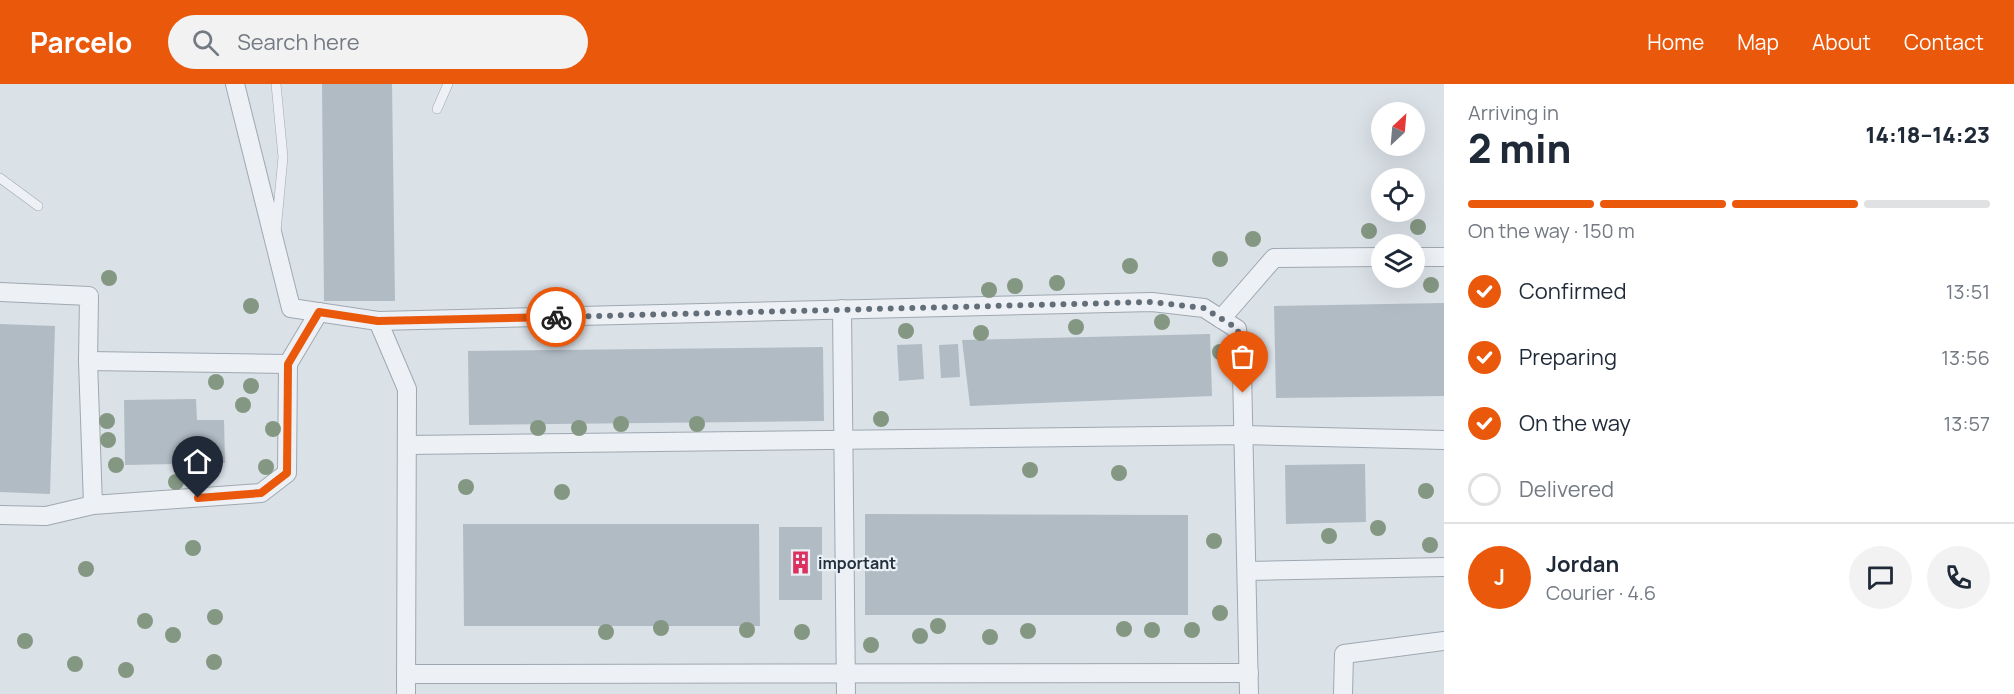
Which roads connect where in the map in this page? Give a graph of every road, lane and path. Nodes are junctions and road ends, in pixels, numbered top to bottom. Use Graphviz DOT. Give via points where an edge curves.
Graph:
graph roads {
  1 [pos="235,84"];
  2 [pos="276,84"];
  3 [pos="448,84"];
  4 [pos="437,109"];
  5 [pos="0,178"];
  6 [pos="38,206"];
  7 [pos="275,240"];
  8 [pos="1371,257"];
  9 [pos="1425,257"];
  10 [pos="1444,257"];
  11 [pos="0,292"];
  12 [pos="842,309"];
  13 [pos="319,312"];
  14 [pos="1221,319"];
  15 [pos="378,321"];
  16 [pos="88,361"];
  17 [pos="288,364"];
  18 [pos="1244,435"];
  19 [pos="843,440"];
  20 [pos="1444,440"];
  21 [pos="407,445"];
  22 [pos="93,505"];
  23 [pos="0,515"];
  24 [pos="1444,567"];
  25 [pos="1246,571"];
  26 [pos="1444,641"];
  27 [pos="846,673"];
  28 [pos="1249,673"];
  29 [pos="406,674"];
  30 [pos="406,694"];
  31 [pos="846,694"];
  32 [pos="1249,694"];
  33 [pos="1343,694"];
  1 -- 7 [label="street"];
  2 -- 7 [label="lane" via="283,157"];
  3 -- 4 [label="lane"];
  5 -- 6 [label="lane"];
  7 -- 13 [label="street" via="291,308"];
  8 -- 14 [label="street" via="1274,258"];
  9 -- 10 [label="street"];
  11 -- 16 [label="street" via="89,296"];
  12 -- 14 [label="street" via="1152,302 1204,308"];
  12 -- 15 [label="street"];
  12 -- 19 [label="street"];
  13 -- 15 [label="street"];
  13 -- 17 [label="street"];
  14 -- 18 [label="street" via="1238,329"];
  15 -- 21 [label="street" via="407,390"];
  16 -- 17 [label="street"];
  16 -- 22 [label="street"];
  17 -- 22 [label="street" via="287,473 261,493"];
  18 -- 19 [label="street"];
  18 -- 20 [label="street"];
  18 -- 25 [label="street"];
  19 -- 21 [label="street"];
  19 -- 27 [label="street"];
  21 -- 29 [label="street"];
  22 -- 23 [label="street" via="46,516"];
  24 -- 25 [label="street"];
  25 -- 28 [label="street"];
  26 -- 33 [label="street" via="1344,654"];
  27 -- 28 [label="street"];
  27 -- 29 [label="street"];
  27 -- 31 [label="street"];
  28 -- 32 [label="street"];
  29 -- 30 [label="street"];
}
